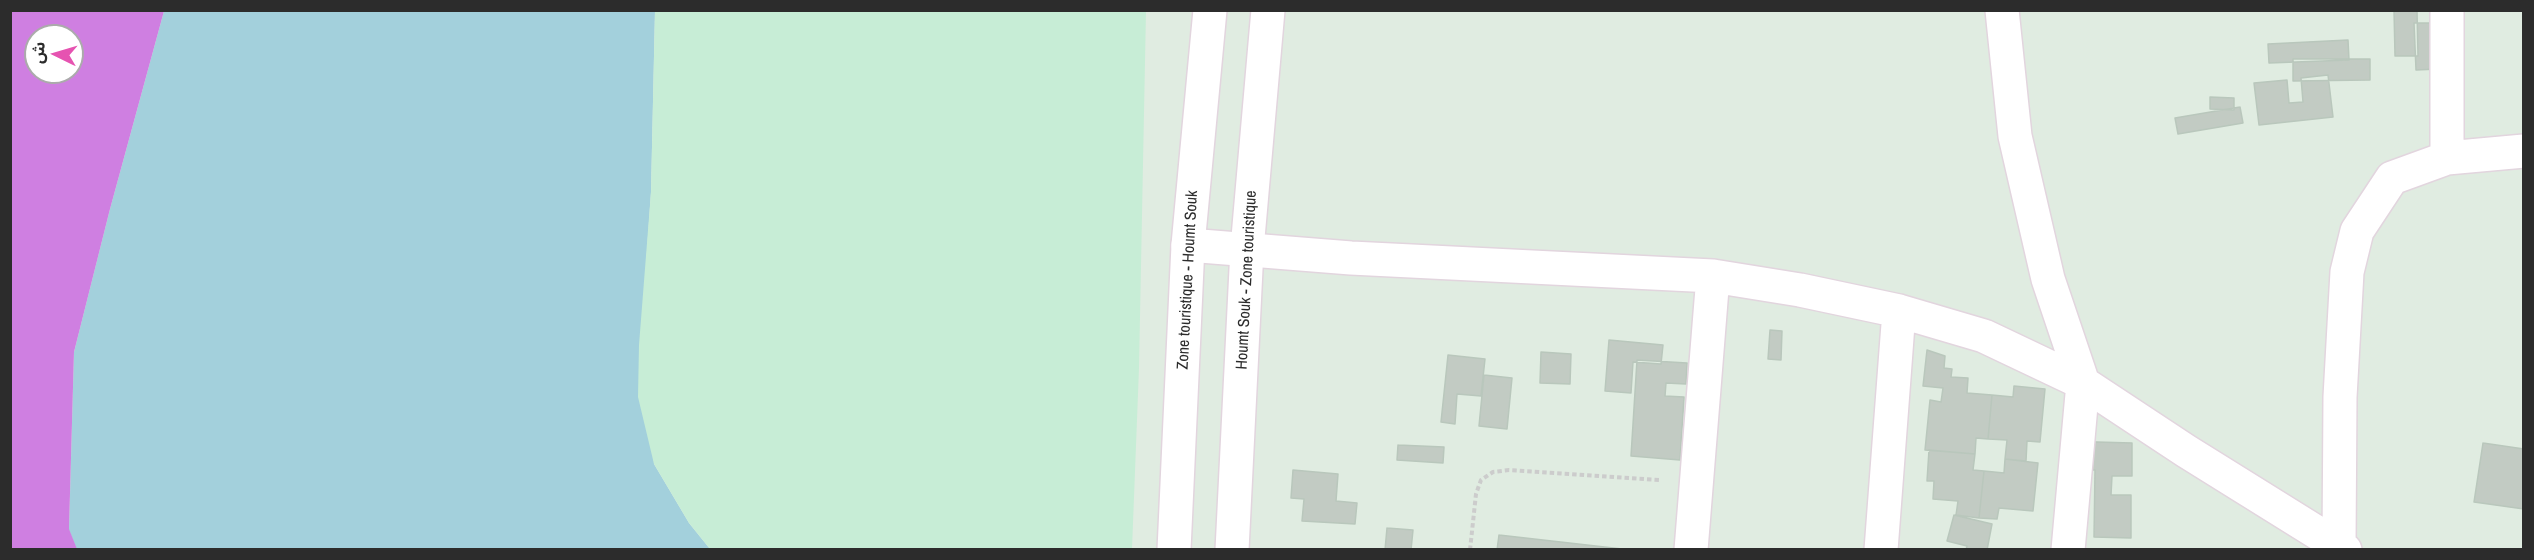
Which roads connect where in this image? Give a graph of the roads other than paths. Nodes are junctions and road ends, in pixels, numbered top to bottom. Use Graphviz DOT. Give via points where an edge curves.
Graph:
graph roads {
  1 [pos="1210,10"];
  2 [pos="1268,10"];
  3 [pos="2002,10"];
  4 [pos="2447,10"];
  5 [pos="2523,151"];
  6 [pos="2447,158"];
  7 [pos="1188,245"];
  8 [pos="1247,249"];
  9 [pos="1713,276"];
  10 [pos="1899,311"];
  11 [pos="2083,383"];
  12 [pos="2342,548"];
  13 [pos="1174,549"];
  14 [pos="1233,549"];
  15 [pos="1691,549"];
  16 [pos="1881,549"];
  17 [pos="2068,549"];
  1 -- 7 [label="street, Zone touristique - Houmt Souk"];
  2 -- 8 [label="street, Houmt Souk - Zone touristique"];
  3 -- 11 [label="street" via="2015,136 2048,279"];
  4 -- 6 [label="street"];
  5 -- 6 [label="street"];
  6 -- 12 [label="street" via="2392,178 2357,231 2347,272 2340,397"];
  7 -- 8 [label="street"];
  7 -- 13 [label="street, Zone touristique - Houmt Souk"];
  8 -- 9 [label="street"];
  8 -- 14 [label="street, Houmt Souk - Zone touristique"];
  9 -- 10 [label="street"];
  9 -- 15 [label="street"];
  10 -- 11 [label="street" via="1984,336"];
  10 -- 16 [label="street"];
  11 -- 12 [label="street"];
  11 -- 17 [label="street"];
}
